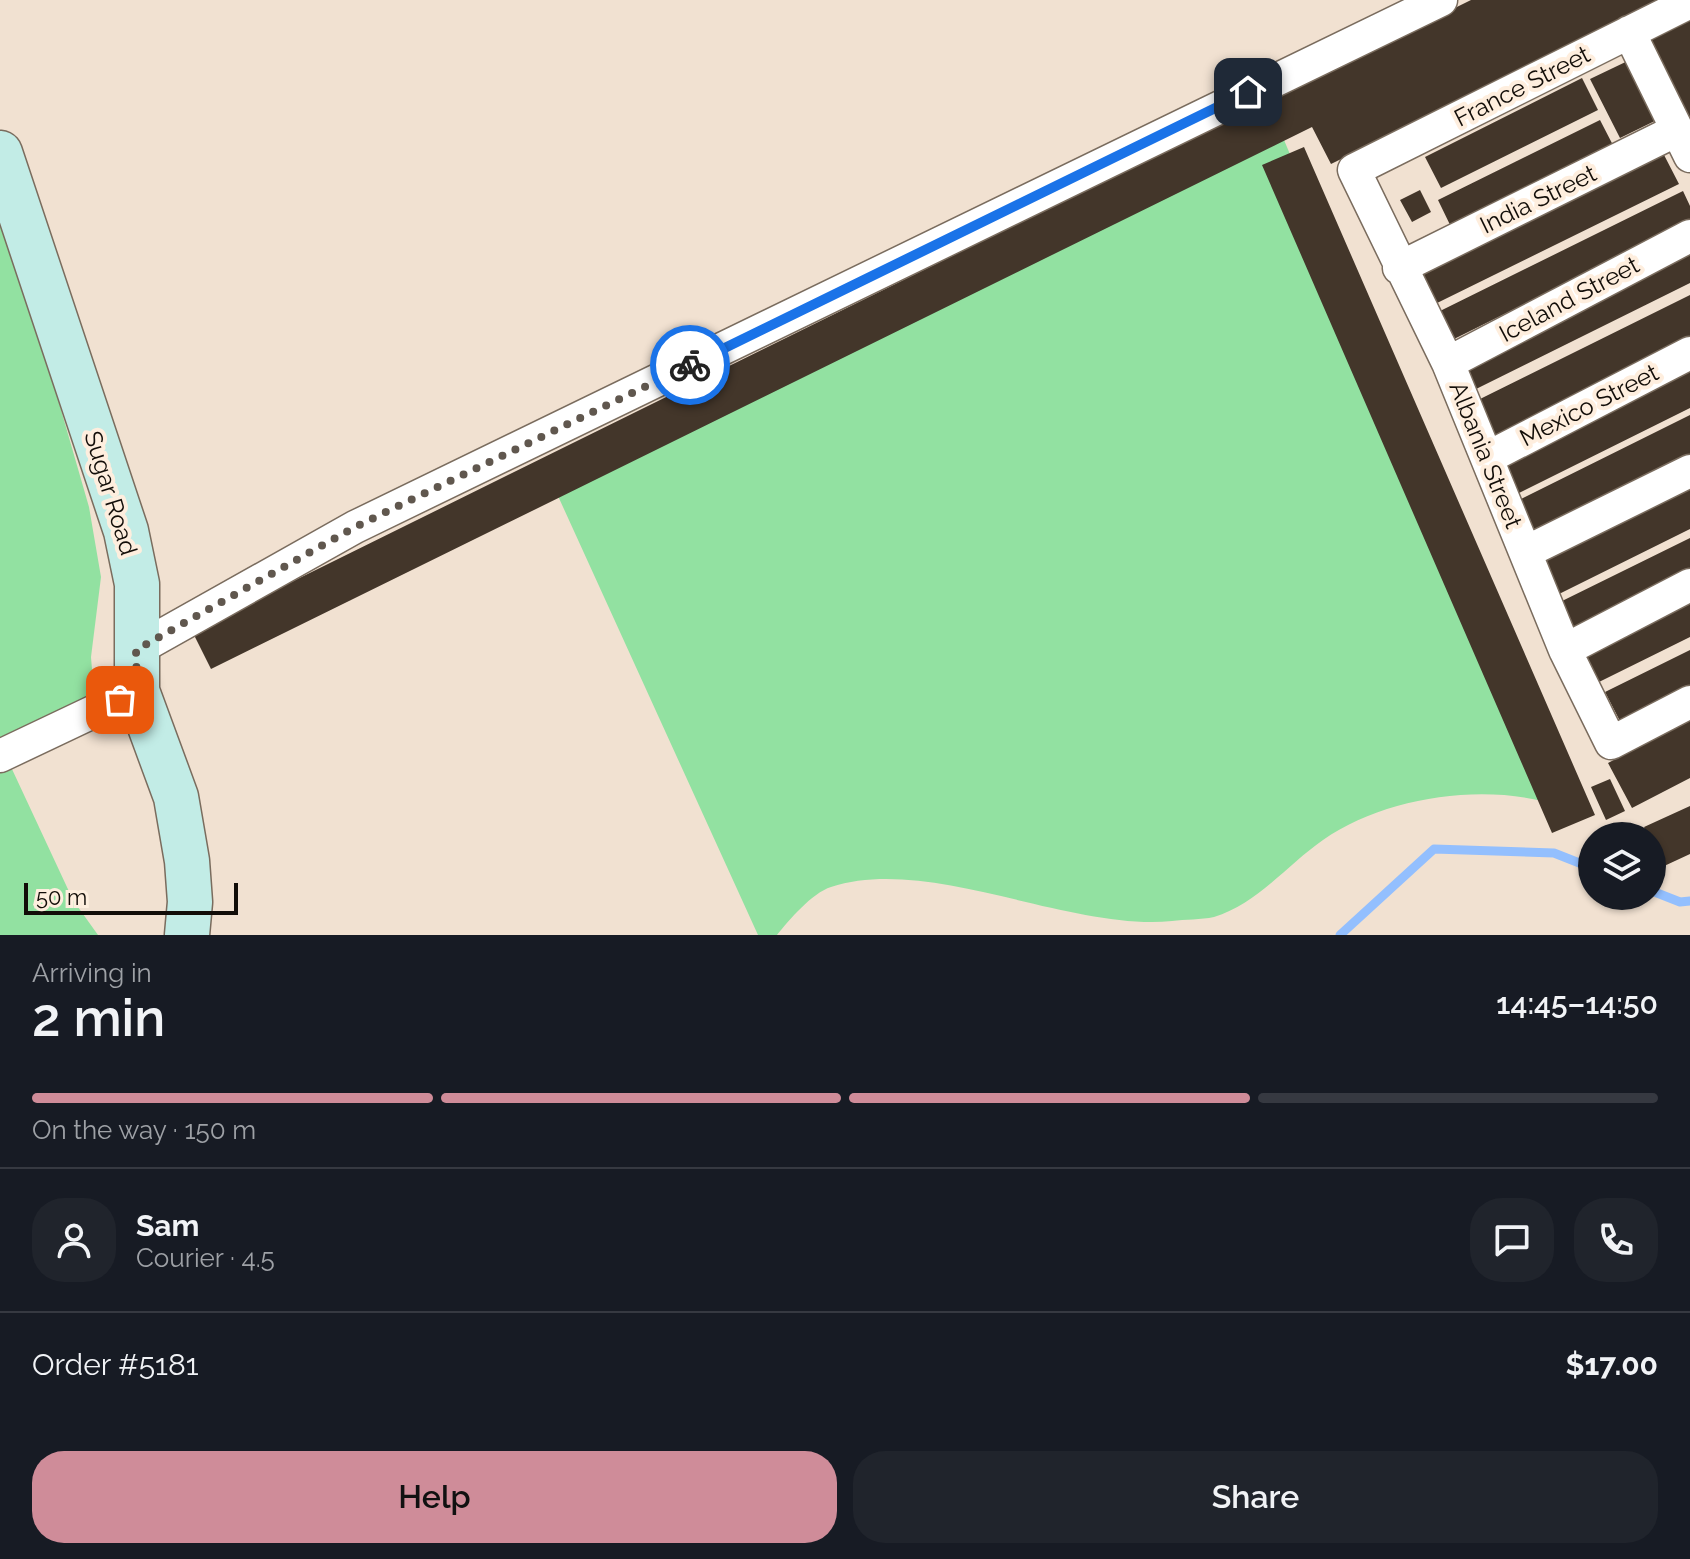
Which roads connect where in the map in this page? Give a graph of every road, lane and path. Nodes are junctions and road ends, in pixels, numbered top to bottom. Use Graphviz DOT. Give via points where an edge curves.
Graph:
graph roads {
  1 [pos="1441,0"];
  2 [pos="1690,2"];
  3 [pos="1629,32"];
  4 [pos="1684,143"];
  5 [pos="0,153"];
  6 [pos="1354,170"];
  7 [pos="1690,236"];
  8 [pos="1399,268"];
  9 [pos="1690,353"];
  10 [pos="1448,363"];
  11 [pos="1487,458"];
  12 [pos="1690,471"];
  13 [pos="1526,552"];
  14 [pos="1690,585"];
  15 [pos="1565,650"];
  16 [pos="136,671"];
  17 [pos="1690,702"];
  18 [pos="0,756"];
  19 [pos="187,935"];
  1 -- 16 [label="street" via="355,527"];
  2 -- 3 [label="street, France Street"];
  3 -- 4 [label="street"];
  3 -- 6 [label="street, France Street"];
  4 -- 8 [label="street, India Street"];
  5 -- 16 [label="main road, Sugar Road" via="126,531 137,584"];
  6 -- 8 [label="street, Albania Street"];
  7 -- 10 [label="street, Iceland Street"];
  8 -- 10 [label="street, Albania Street"];
  9 -- 11 [label="street, Mexico Street"];
  10 -- 11 [label="street, Albania Street"];
  11 -- 13 [label="street, Albania Street"];
  12 -- 13 [label="street"];
  13 -- 15 [label="street, Albania Street"];
  14 -- 15 [label="street"];
  15 -- 17 [label="street, Albania Street" via="1611,743"];
  16 -- 18 [label="street"];
  16 -- 19 [label="main road, Sugar Road" via="176,797 187,861"];
}
